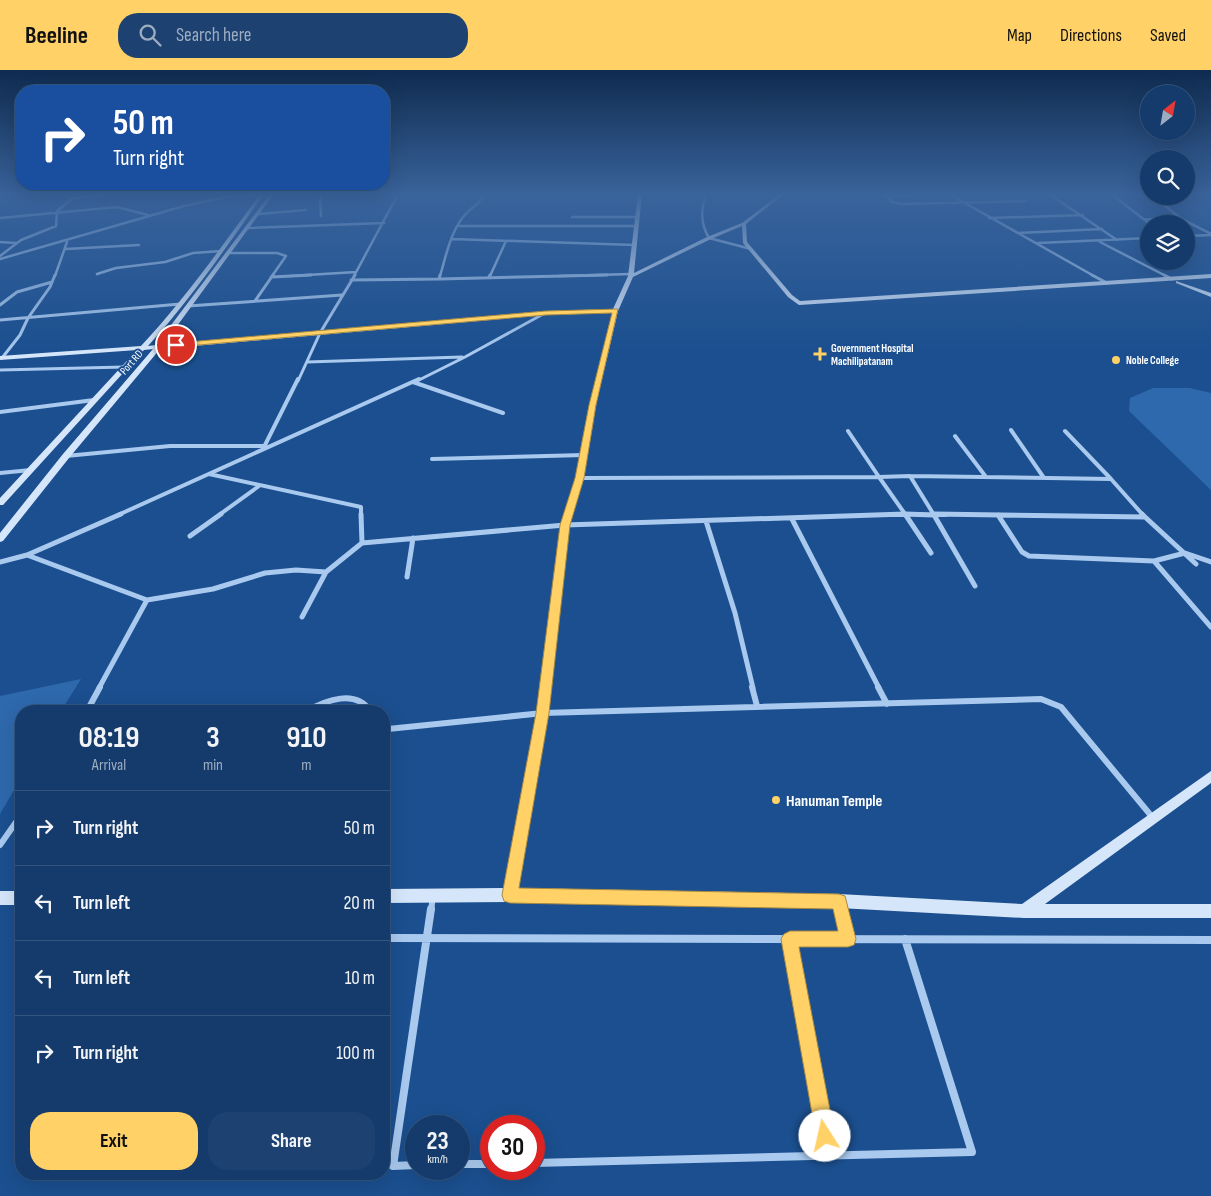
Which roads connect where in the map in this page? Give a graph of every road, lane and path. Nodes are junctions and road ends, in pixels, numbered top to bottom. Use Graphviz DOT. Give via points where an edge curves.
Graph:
graph roads {
  1 [pos="13,247"];
  2 [pos="47,247"];
  3 [pos="111,247"];
  4 [pos="224,247"];
  5 [pos="234,247"];
  6 [pos="370,247"];
  7 [pos="450,247"];
  8 [pos="503,247"];
  9 [pos="636,247"];
  10 [pos="691,247"];
  11 [pos="741,247"];
  12 [pos="748,247"];
  13 [pos="1041,247"];
  14 [pos="1109,247"];
  15 [pos="66,249"];
  16 [pos="750,249"];
  17 [pos="221,251"];
  18 [pos="228,254"];
  19 [pos="0,257"];
  20 [pos="356,272"];
  21 [pos="97,274"];
  22 [pos="631,275"];
  23 [pos="271,276"];
  24 [pos="1211,276"];
  25 [pos="489,278"];
  26 [pos="439,279"];
  27 [pos="351,280"];
  28 [pos="1172,280"];
  29 [pos="52,282"];
  30 [pos="1107,284"];
  31 [pos="342,295"];
  32 [pos="1211,295"];
  33 [pos="255,301"];
  34 [pos="180,304"];
  35 [pos="0,305"];
  36 [pos="188,306"];
  37 [pos="616,310"];
  38 [pos="546,313"];
  39 [pos="28,318"];
  40 [pos="0,320"];
  41 [pos="320,333"];
  42 [pos="158,347"];
  43 [pos="143,348"];
  44 [pos="465,356"];
  45 [pos="1,358"];
  46 [pos="307,362"];
  47 [pos="124,367"];
  48 [pos="0,370"];
  49 [pos="413,382"];
  50 [pos="94,400"];
  51 [pos="0,412"];
  52 [pos="502,412"];
  53 [pos="1011,430"];
  54 [pos="848,431"];
  55 [pos="1065,431"];
  56 [pos="956,436"];
  57 [pos="263,447"];
  58 [pos="584,455"];
  59 [pos="66,456"];
  60 [pos="432,459"];
  61 [pos="32,470"];
  62 [pos="0,474"];
  63 [pos="210,474"];
  64 [pos="910,476"];
  65 [pos="879,477"];
  66 [pos="986,477"];
  67 [pos="580,478"];
  68 [pos="1044,478"];
  69 [pos="1111,478"];
  70 [pos="259,486"];
  71 [pos="0,504"];
  72 [pos="905,514"];
  73 [pos="934,515"];
  74 [pos="998,515"];
  75 [pos="1146,516"];
  76 [pos="792,519"];
  77 [pos="706,521"];
  78 [pos="565,525"];
  79 [pos="190,536"];
  80 [pos="413,538"];
  81 [pos="0,539"];
  82 [pos="362,543"];
  83 [pos="931,553"];
  84 [pos="1184,553"];
  85 [pos="27,555"];
  86 [pos="1154,561"];
  87 [pos="0,562"];
  88 [pos="1211,562"];
  89 [pos="1196,564"];
  90 [pos="326,572"];
  91 [pos="407,577"];
  92 [pos="975,586"];
  93 [pos="147,600"];
  94 [pos="302,617"];
  95 [pos="1211,627"];
  96 [pos="887,704"];
  97 [pos="91,705"];
  98 [pos="321,705"];
  99 [pos="368,705"];
  100 [pos="757,706"];
  101 [pos="543,713"];
  102 [pos="390,729"];
  103 [pos="1211,776"];
  104 [pos="1152,818"];
  105 [pos="15,824"];
  106 [pos="0,845"];
  107 [pos="510,895"];
  108 [pos="390,896"];
  109 [pos="434,896"];
  110 [pos="0,898"];
  111 [pos="15,898"];
  112 [pos="839,901"];
  113 [pos="1024,911"];
  114 [pos="1211,911"];
  115 [pos="390,938"];
  116 [pos="427,939"];
  117 [pos="790,939"];
  118 [pos="848,939"];
  119 [pos="905,939"];
  120 [pos="1211,940"];
  121 [pos="829,1155"];
  122 [pos="545,1162"];
  123 [pos="405,1165"];
  1 -- 19 [label="street"];
  2 -- 19 [label="street"];
  3 -- 15 [label="street"];
  4 -- 17 [label="street"];
  5 -- 18 [label="street, Port RD"];
  6 -- 20 [label="street"];
  7 -- 26 [label="street"];
  8 -- 25 [label="street"];
  9 -- 22 [label="street"];
  10 -- 22 [label="street"];
  11 -- 16 [label="street"];
  12 -- 16 [label="street"];
  13 -- 30 [label="street"];
  14 -- 28 [label="street"];
  15 -- 29 [label="street"];
  16 -- 30 [label="street" via="799,304"];
  17 -- 21 [label="street" via="193,253 165,262 116,268"];
  17 -- 34 [label="street"];
  18 -- 23 [label="street" via="284,254 286,256"];
  18 -- 36 [label="street, Port RD"];
  20 -- 23 [label="street"];
  20 -- 27 [label="street"];
  22 -- 25 [label="street"];
  22 -- 37 [label="street"];
  23 -- 33 [label="street"];
  24 -- 28 [label="street"];
  25 -- 26 [label="street"];
  26 -- 27 [label="street"];
  27 -- 31 [label="street"];
  28 -- 30 [label="street"];
  28 -- 32 [label="street"];
  29 -- 35 [label="street" via="14,294"];
  29 -- 39 [label="street"];
  31 -- 33 [label="street"];
  31 -- 41 [label="street"];
  33 -- 36 [label="street"];
  34 -- 39 [label="street"];
  34 -- 43 [label="street"];
  36 -- 42 [label="street, Port RD"];
  37 -- 38 [label="street"];
  37 -- 58 [label="street" via="592,405"];
  38 -- 41 [label="street"];
  38 -- 44 [label="street"];
  39 -- 40 [label="street"];
  39 -- 45 [label="street" via="20,335"];
  41 -- 42 [label="street"];
  41 -- 46 [label="street"];
  42 -- 43 [label="street"];
  42 -- 59 [label="street, Port RD"];
  43 -- 45 [label="street"];
  43 -- 47 [label="street"];
  44 -- 46 [label="street"];
  44 -- 49 [label="street"];
  46 -- 57 [label="street"];
  47 -- 48 [label="street"];
  47 -- 50 [label="street"];
  49 -- 52 [label="street"];
  49 -- 57 [label="street"];
  50 -- 51 [label="street"];
  50 -- 61 [label="street"];
  53 -- 68 [label="street"];
  54 -- 65 [label="street"];
  55 -- 69 [label="street"];
  56 -- 66 [label="street"];
  57 -- 59 [label="street" via="170,446"];
  57 -- 63 [label="street"];
  58 -- 60 [label="street"];
  58 -- 67 [label="street"];
  59 -- 81 [label="street, Port RD"];
  61 -- 62 [label="street"];
  61 -- 71 [label="street"];
  63 -- 70 [label="street"];
  63 -- 85 [label="street"];
  64 -- 65 [label="street"];
  64 -- 66 [label="street"];
  64 -- 73 [label="street"];
  65 -- 67 [label="street"];
  65 -- 72 [label="street"];
  66 -- 68 [label="street"];
  67 -- 78 [label="street"];
  68 -- 69 [label="street"];
  69 -- 75 [label="street"];
  70 -- 79 [label="street"];
  70 -- 82 [label="street" via="361,507"];
  72 -- 73 [label="street"];
  72 -- 76 [label="street"];
  72 -- 83 [label="street"];
  73 -- 74 [label="street"];
  73 -- 92 [label="street"];
  74 -- 75 [label="street"];
  74 -- 86 [label="street" via="1028,556"];
  75 -- 84 [label="street"];
  76 -- 77 [label="street"];
  76 -- 96 [label="street"];
  77 -- 78 [label="street"];
  77 -- 100 [label="street" via="735,612"];
  78 -- 80 [label="street"];
  78 -- 101 [label="street"];
  80 -- 82 [label="street"];
  80 -- 91 [label="street"];
  82 -- 90 [label="street"];
  84 -- 86 [label="street"];
  84 -- 88 [label="street"];
  84 -- 89 [label="street"];
  85 -- 87 [label="street"];
  85 -- 93 [label="street"];
  86 -- 95 [label="street"];
  90 -- 93 [label="street" via="265,573 213,589"];
  90 -- 94 [label="street"];
  93 -- 97 [label="street"];
  96 -- 100 [label="street"];
  96 -- 104 [label="street" via="1041,699 1061,707"];
  98 -- 99 [label="street" via="332,700 356,699"];
  100 -- 101 [label="street"];
  101 -- 102 [label="street"];
  101 -- 107 [label="street"];
  103 -- 104 [label="street"];
  104 -- 113 [label="street"];
  105 -- 106 [label="street"];
  107 -- 109 [label="street"];
  107 -- 112 [label="street"];
  108 -- 109 [label="street"];
  109 -- 116 [label="street"];
  110 -- 111 [label="street"];
  112 -- 113 [label="street"];
  112 -- 118 [label="street"];
  113 -- 114 [label="street"];
  115 -- 116 [label="street"];
  116 -- 117 [label="street"];
  116 -- 123 [label="street" via="393,1166"];
  117 -- 118 [label="street"];
  117 -- 121 [label="street"];
  118 -- 119 [label="street"];
  119 -- 120 [label="street"];
  119 -- 121 [label="street" via="972,1152"];
  121 -- 122 [label="street"];
}
